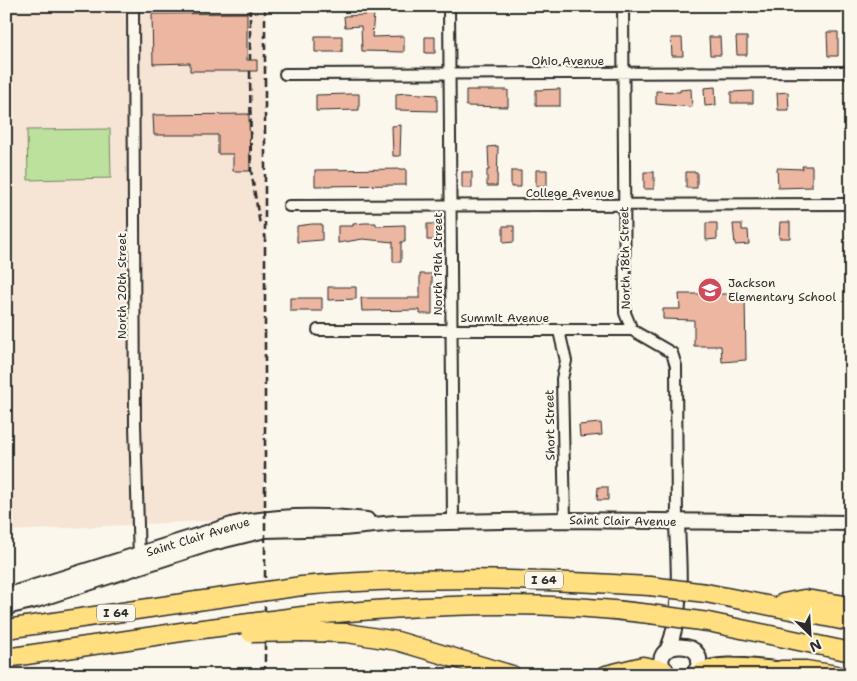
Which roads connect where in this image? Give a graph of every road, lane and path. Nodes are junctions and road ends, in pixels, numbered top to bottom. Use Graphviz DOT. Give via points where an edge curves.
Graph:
graph roads {
  1 [pos="133,6"];
  2 [pos="450,6"];
  3 [pos="622,6"];
  4 [pos="851,72"];
  5 [pos="622,73"];
  6 [pos="285,74"];
  7 [pos="450,74"];
  8 [pos="851,204"];
  9 [pos="289,206"];
  10 [pos="451,206"];
  11 [pos="624,206"];
  12 [pos="318,330"];
  13 [pos="450,330"];
  14 [pos="632,330"];
  15 [pos="559,331"];
  16 [pos="565,520"];
  17 [pos="453,522"];
  18 [pos="677,522"];
  19 [pos="851,523"];
  20 [pos="139,561"];
  21 [pos="6,596"];
  22 [pos="678,605"];
  23 [pos="776,605"];
  24 [pos="851,606"];
  25 [pos="6,607"];
  26 [pos="851,622"];
  27 [pos="303,624"];
  28 [pos="6,629"];
  29 [pos="691,648"];
  30 [pos="668,649"];
  31 [pos="851,652"];
  32 [pos="6,658"];
  33 [pos="665,672"];
  34 [pos="788,673"];
  35 [pos="694,674"];
  36 [pos="512,675"];
  37 [pos="606,675"];
  38 [pos="837,675"];
  1 -- 20 [label="street, North 20th Street" via="135,424"];
  2 -- 7 [label="street, North 19th Street"];
  3 -- 5 [label="street, North 18th Street"];
  4 -- 5 [label="street, Ohio Avenue"];
  5 -- 7 [label="street, Ohio Avenue"];
  5 -- 11 [label="street, North 18th Street"];
  6 -- 7 [label="street, Ohio Avenue"];
  7 -- 10 [label="street, North 19th Street"];
  8 -- 11 [label="street, College Avenue"];
  9 -- 10 [label="street, College Avenue"];
  10 -- 11 [label="street, College Avenue"];
  10 -- 13 [label="street, North 19th Street"];
  11 -- 14 [label="street, North 18th Street" via="625,313"];
  12 -- 13 [label="street, Summit Avenue"];
  13 -- 15 [label="street, Summit Avenue"];
  13 -- 17 [label="street, North 19th Street"];
  14 -- 15 [label="street, Summit Avenue"];
  14 -- 18 [label="street" via="672,353 676,366"];
  15 -- 16 [label="street, Short Street" via="566,361 562,379"];
  16 -- 17 [label="main road, Saint Clair Avenue"];
  16 -- 18 [label="main road, Saint Clair Avenue"];
  17 -- 20 [label="main road, Saint Clair Avenue" via="264,530"];
  18 -- 19 [label="main road, Saint Clair Avenue"];
  18 -- 22 [label="main road"];
  20 -- 21 [label="main road, Saint Clair Avenue"];
  20 -- 25 [label="main road, Saint Clair Avenue" via="36,600"];
  22 -- 29 [label="main road"];
  22 -- 30 [label="main road" via="674,635"];
  23 -- 24 [label="highway" via="804,599"];
  23 -- 26 [label="highway, I 64"];
  23 -- 28 [label="highway, I 64, bridge" via="650,586 511,579 371,580 302,586"];
  27 -- 31 [label="highway, I 64, bridge" via="401,608 467,605 592,607 708,622"];
  27 -- 32 [label="highway, I 64, bridge" via="229,634 195,630"];
  27 -- 36 [label="highway" via="398,641"];
  29 -- 30 [label="main road" via="683,645"];
  29 -- 35 [label="main road" via="698,660"];
  30 -- 33 [label="main road" via="662,660"];
  33 -- 37 [label="highway" via="643,666"];
  34 -- 35 [label="main road" via="718,665"];
  34 -- 38 [label="highway" via="806,670"];
}
